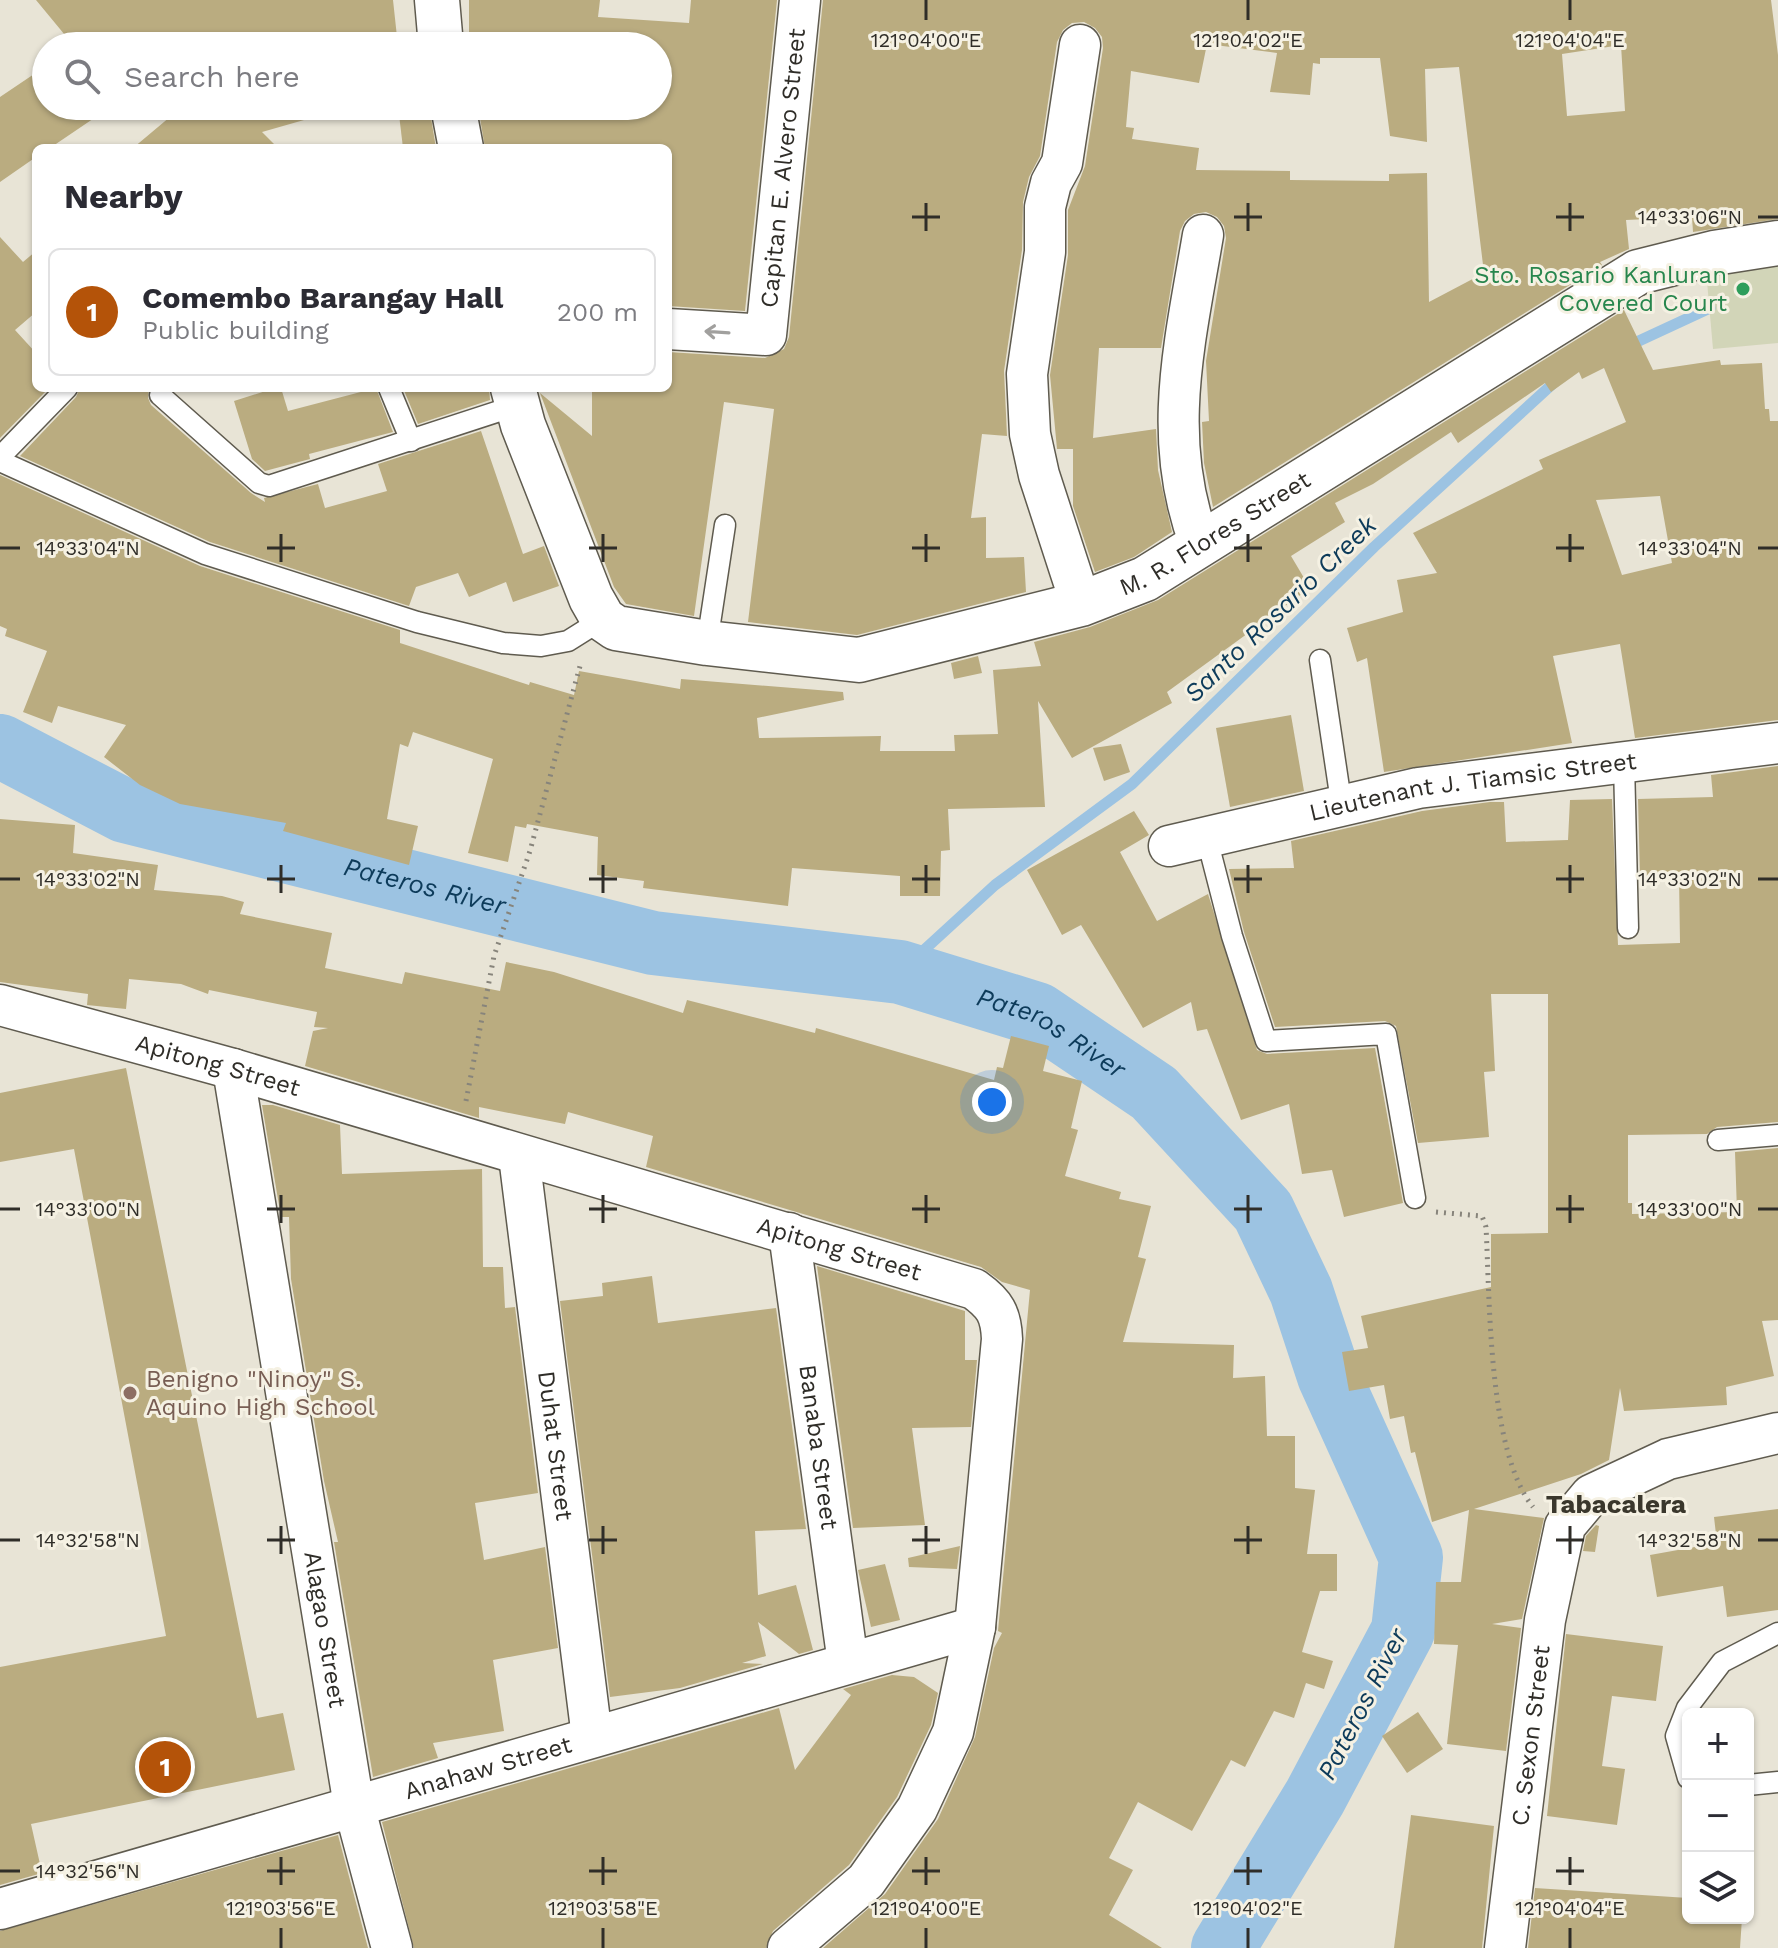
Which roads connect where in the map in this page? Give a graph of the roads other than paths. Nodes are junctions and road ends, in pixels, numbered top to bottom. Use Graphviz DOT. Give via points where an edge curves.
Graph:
graph roads {
  1 [pos="437,0"];
  2 [pos="800,0"];
  3 [pos="440,32"];
  4 [pos="1080,45"];
  5 [pos="456,120"];
  6 [pos="460,144"];
  7 [pos="1203,235"];
  8 [pos="1778,243"];
  9 [pos="672,329"];
  10 [pos="63,392"];
  11 [pos="391,392"];
  12 [pos="160,395"];
  13 [pos="516,397"];
  14 [pos="411,441"];
  15 [pos="0,459"];
  16 [pos="725,525"];
  17 [pos="1200,544"];
  18 [pos="1081,604"];
  19 [pos="609,623"];
  20 [pos="707,643"];
  21 [pos="1320,660"];
  22 [pos="1778,743"];
  23 [pos="1624,763"];
  24 [pos="1342,808"];
  25 [pos="1187,841"];
  26 [pos="1628,928"];
  27 [pos="0,1005"];
  28 [pos="233,1069"];
  29 [pos="1778,1135"];
  30 [pos="1718,1140"];
  31 [pos="519,1156"];
  32 [pos="1415,1198"];
  33 [pos="789,1233"];
  34 [pos="1778,1433"];
  35 [pos="975,1627"];
  36 [pos="1778,1633"];
  37 [pos="848,1663"];
  38 [pos="1687,1708"];
  39 [pos="1682,1721"];
  40 [pos="592,1737"];
  41 [pos="1682,1757"];
  42 [pos="1778,1782"];
  43 [pos="1754,1784"];
  44 [pos="354,1806"];
  45 [pos="0,1909"];
  46 [pos="392,1948"];
  47 [pos="788,1948"];
  48 [pos="1505,1948"];
  1 -- 3 [label="street"];
  2 -- 9 [label="street, Capitan E. Alvero Street, one-way" via="766,335"];
  4 -- 18 [label="street" via="1062,163 1045,207 1045,252 1027,374 1036,461"];
  5 -- 6 [label="street"];
  7 -- 17 [label="street" via="1178,384 1176,442 1187,509"];
  8 -- 17 [label="street, M. R. Flores Street" via="1638,272"];
  10 -- 15 [label="lane"];
  11 -- 14 [label="lane"];
  12 -- 14 [label="lane" via="259,483 269,486"];
  13 -- 14 [label="lane"];
  13 -- 19 [label="street" via="591,598"];
  15 -- 19 [label="lane" via="205,554 417,622 503,643 541,646"];
  16 -- 20 [label="lane"];
  17 -- 18 [label="street, M. R. Flores Street" via="1145,579"];
  18 -- 20 [label="street, M. R. Flores Street" via="859,660"];
  19 -- 20 [label="street, M. R. Flores Street"];
  21 -- 24 [label="lane"];
  22 -- 23 [label="street, Lieutenant J. Tiamsic Street"];
  23 -- 24 [label="street, Lieutenant J. Tiamsic Street" via="1418,788"];
  23 -- 26 [label="lane"];
  24 -- 25 [label="street, Lieutenant J. Tiamsic Street"];
  25 -- 32 [label="lane" via="1232,936 1266,1041 1386,1034"];
  27 -- 28 [label="street, Apitong Street"];
  28 -- 31 [label="street, Apitong Street"];
  28 -- 44 [label="street, Alagao Street"];
  29 -- 30 [label="lane"];
  31 -- 33 [label="street, Apitong Street"];
  31 -- 40 [label="street, Duhat Street"];
  33 -- 35 [label="street, Apitong Street" via="974,1289 1001,1315"];
  33 -- 37 [label="street, Banaba Street"];
  34 -- 48 [label="street, C. Sexon Street" via="1668,1459 1591,1495 1565,1526 1545,1620"];
  35 -- 37 [label="street, Anahaw Street"];
  35 -- 47 [label="street, Apitong Street" via="953,1732 917,1809 866,1881"];
  36 -- 38 [label="lane" via="1722,1662"];
  37 -- 40 [label="street, Anahaw Street"];
  39 -- 41 [label="lane" via="1676,1736"];
  40 -- 44 [label="street, Anahaw Street"];
  42 -- 43 [label="lane"];
  44 -- 45 [label="street, Anahaw Street"];
  44 -- 46 [label="street, Alagao Street"];
}
